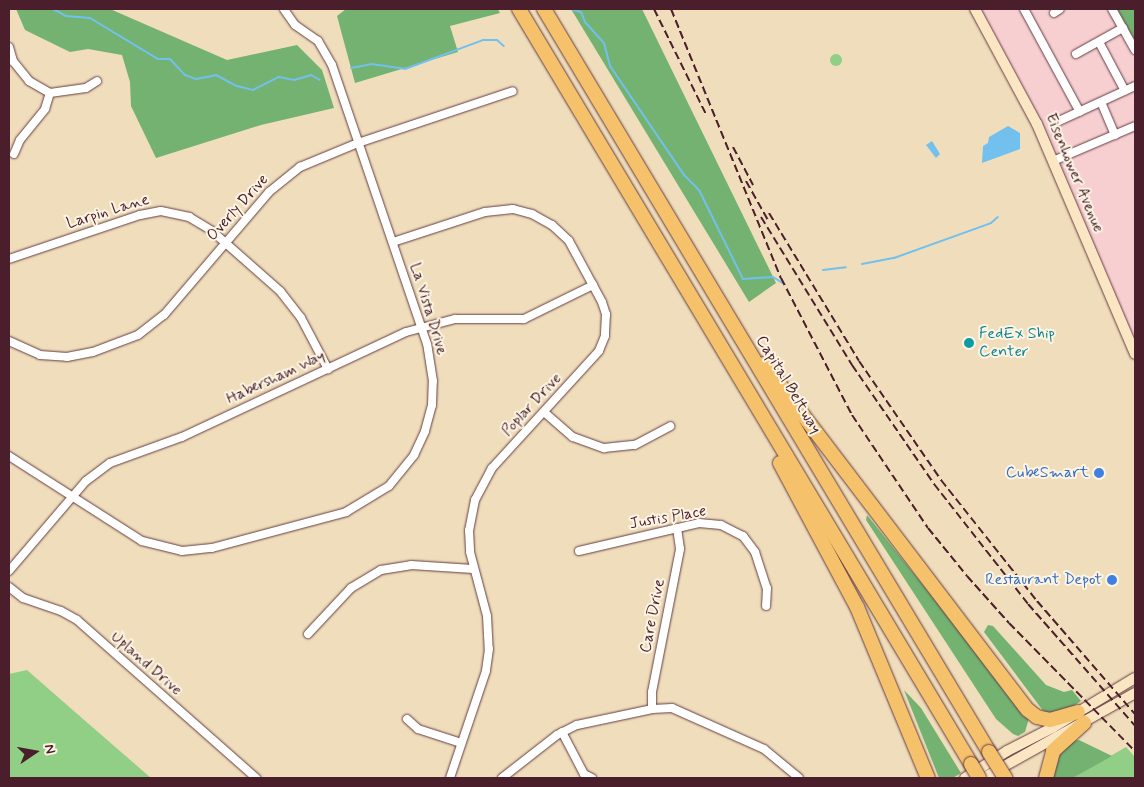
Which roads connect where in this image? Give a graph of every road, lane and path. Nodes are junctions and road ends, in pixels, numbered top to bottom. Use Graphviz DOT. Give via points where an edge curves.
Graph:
graph roads {
  1 [pos="284,9"];
  2 [pos="519,9"];
  3 [pos="544,9"];
  4 [pos="975,9"];
  5 [pos="1024,9"];
  6 [pos="1112,9"];
  7 [pos="1123,28"];
  8 [pos="1098,42"];
  9 [pos="9,47"];
  10 [pos="1135,50"];
  11 [pos="1076,54"];
  12 [pos="97,81"];
  13 [pos="1135,86"];
  14 [pos="513,90"];
  15 [pos="1125,91"];
  16 [pos="50,93"];
  17 [pos="1101,102"];
  18 [pos="1080,112"];
  19 [pos="1059,122"];
  20 [pos="1135,126"];
  21 [pos="1115,134"];
  22 [pos="358,143"];
  23 [pos="14,154"];
  24 [pos="1053,161"];
  25 [pos="677,232"];
  26 [pos="392,242"];
  27 [pos="226,243"];
  28 [pos="9,259"];
  29 [pos="593,285"];
  30 [pos="697,308"];
  31 [pos="421,327"];
  32 [pos="9,341"];
  33 [pos="1135,354"];
  34 [pos="328,369"];
  35 [pos="544,412"];
  36 [pos="670,426"];
  37 [pos="9,456"];
  38 [pos="73,496"];
  39 [pos="677,528"];
  40 [pos="579,550"];
  41 [pos="473,570"];
  42 [pos="9,571"];
  43 [pos="9,587"];
  44 [pos="766,606"];
  45 [pos="308,634"];
  46 [pos="1135,678"];
  47 [pos="1135,693"];
  48 [pos="652,709"];
  49 [pos="1081,718"];
  50 [pos="407,719"];
  51 [pos="562,732"];
  52 [pos="461,743"];
  53 [pos="256,778"];
  54 [pos="450,778"];
  55 [pos="502,778"];
  56 [pos="592,778"];
  57 [pos="798,778"];
  58 [pos="928,778"];
  59 [pos="965,778"];
  60 [pos="979,778"];
  61 [pos="983,778"];
  62 [pos="1005,778"];
  63 [pos="1046,778"];
  1 -- 22 [label="street, La Vista Drive" via="295,25 318,41 327,53"];
  2 -- 30 [label="highway"];
  3 -- 25 [label="highway, Capital Beltway"];
  4 -- 24 [label="main road, Eisenhower Avenue" via="1024,94"];
  5 -- 18 [label="street"];
  6 -- 7 [label="street"];
  7 -- 8 [label="street"];
  7 -- 10 [label="street"];
  8 -- 11 [label="street"];
  8 -- 15 [label="street"];
  9 -- 16 [label="street" via="13,61 29,81"];
  12 -- 16 [label="street" via="86,88"];
  13 -- 15 [label="street"];
  14 -- 22 [label="street, Overly Drive"];
  15 -- 17 [label="street"];
  16 -- 23 [label="street" via="45,109 20,140"];
  17 -- 18 [label="street"];
  17 -- 21 [label="street"];
  18 -- 19 [label="street"];
  20 -- 21 [label="street"];
  21 -- 24 [label="street"];
  22 -- 26 [label="street, La Vista Drive"];
  22 -- 27 [label="street, Overly Drive" via="316,159 289,174"];
  24 -- 33 [label="main road, Eisenhower Avenue"];
  25 -- 49 [label="highway" via="747,341 806,422 1028,710 1037,717 1050,720"];
  25 -- 62 [label="highway, Capital Beltway, bridge"];
  26 -- 29 [label="street, Poplar Drive" via="485,212 522,211 543,219 562,233"];
  26 -- 31 [label="street, La Vista Drive"];
  27 -- 28 [label="street, Larpin Lane" via="189,217 161,211 140,214"];
  27 -- 32 [label="street, Overly Drive" via="156,322 126,341 67,357 40,355"];
  27 -- 34 [label="street, Larpin Lane" via="290,303"];
  29 -- 31 [label="street, Habersham Way" via="524,319 455,320"];
  29 -- 35 [label="street, Poplar Drive" via="606,314 601,346"];
  30 -- 58 [label="highway" via="857,607"];
  30 -- 60 [label="highway, bridge"];
  31 -- 34 [label="street, Habersham Way"];
  31 -- 38 [label="street, La Vista Drive" via="433,380 425,431 414,455 398,476 357,508 212,548 182,551 142,541"];
  34 -- 38 [label="street, Habersham Way" via="182,437 110,462 94,473"];
  35 -- 36 [label="street" via="574,437 604,448 635,445"];
  35 -- 41 [label="street, Poplar Drive" via="492,468 479,490 470,530"];
  37 -- 38 [label="street, La Vista Drive"];
  38 -- 42 [label="street, Habersham Way"];
  39 -- 40 [label="street, Justis Place"];
  39 -- 44 [label="street, Justis Place" via="714,523 743,536 755,552 766,582"];
  39 -- 48 [label="street, Care Drive" via="680,549 652,692"];
  41 -- 45 [label="street" via="411,565 381,570 351,588"];
  41 -- 52 [label="street, Poplar Drive" via="487,616 490,649 486,671"];
  43 -- 53 [label="street, Upland Drive" via="23,598 77,620"];
  46 -- 49 [label="main road"];
  47 -- 49 [label="main road"];
  48 -- 51 [label="street" via="591,721"];
  48 -- 57 [label="street" via="672,708 699,718 772,753"];
  49 -- 59 [label="main road" via="1007,751"];
  49 -- 61 [label="main road"];
  49 -- 63 [label="highway" via="1053,750"];
  50 -- 52 [label="street" via="418,729"];
  51 -- 55 [label="street"];
  51 -- 56 [label="street" via="584,774"];
  52 -- 54 [label="street, Poplar Drive"];
}
